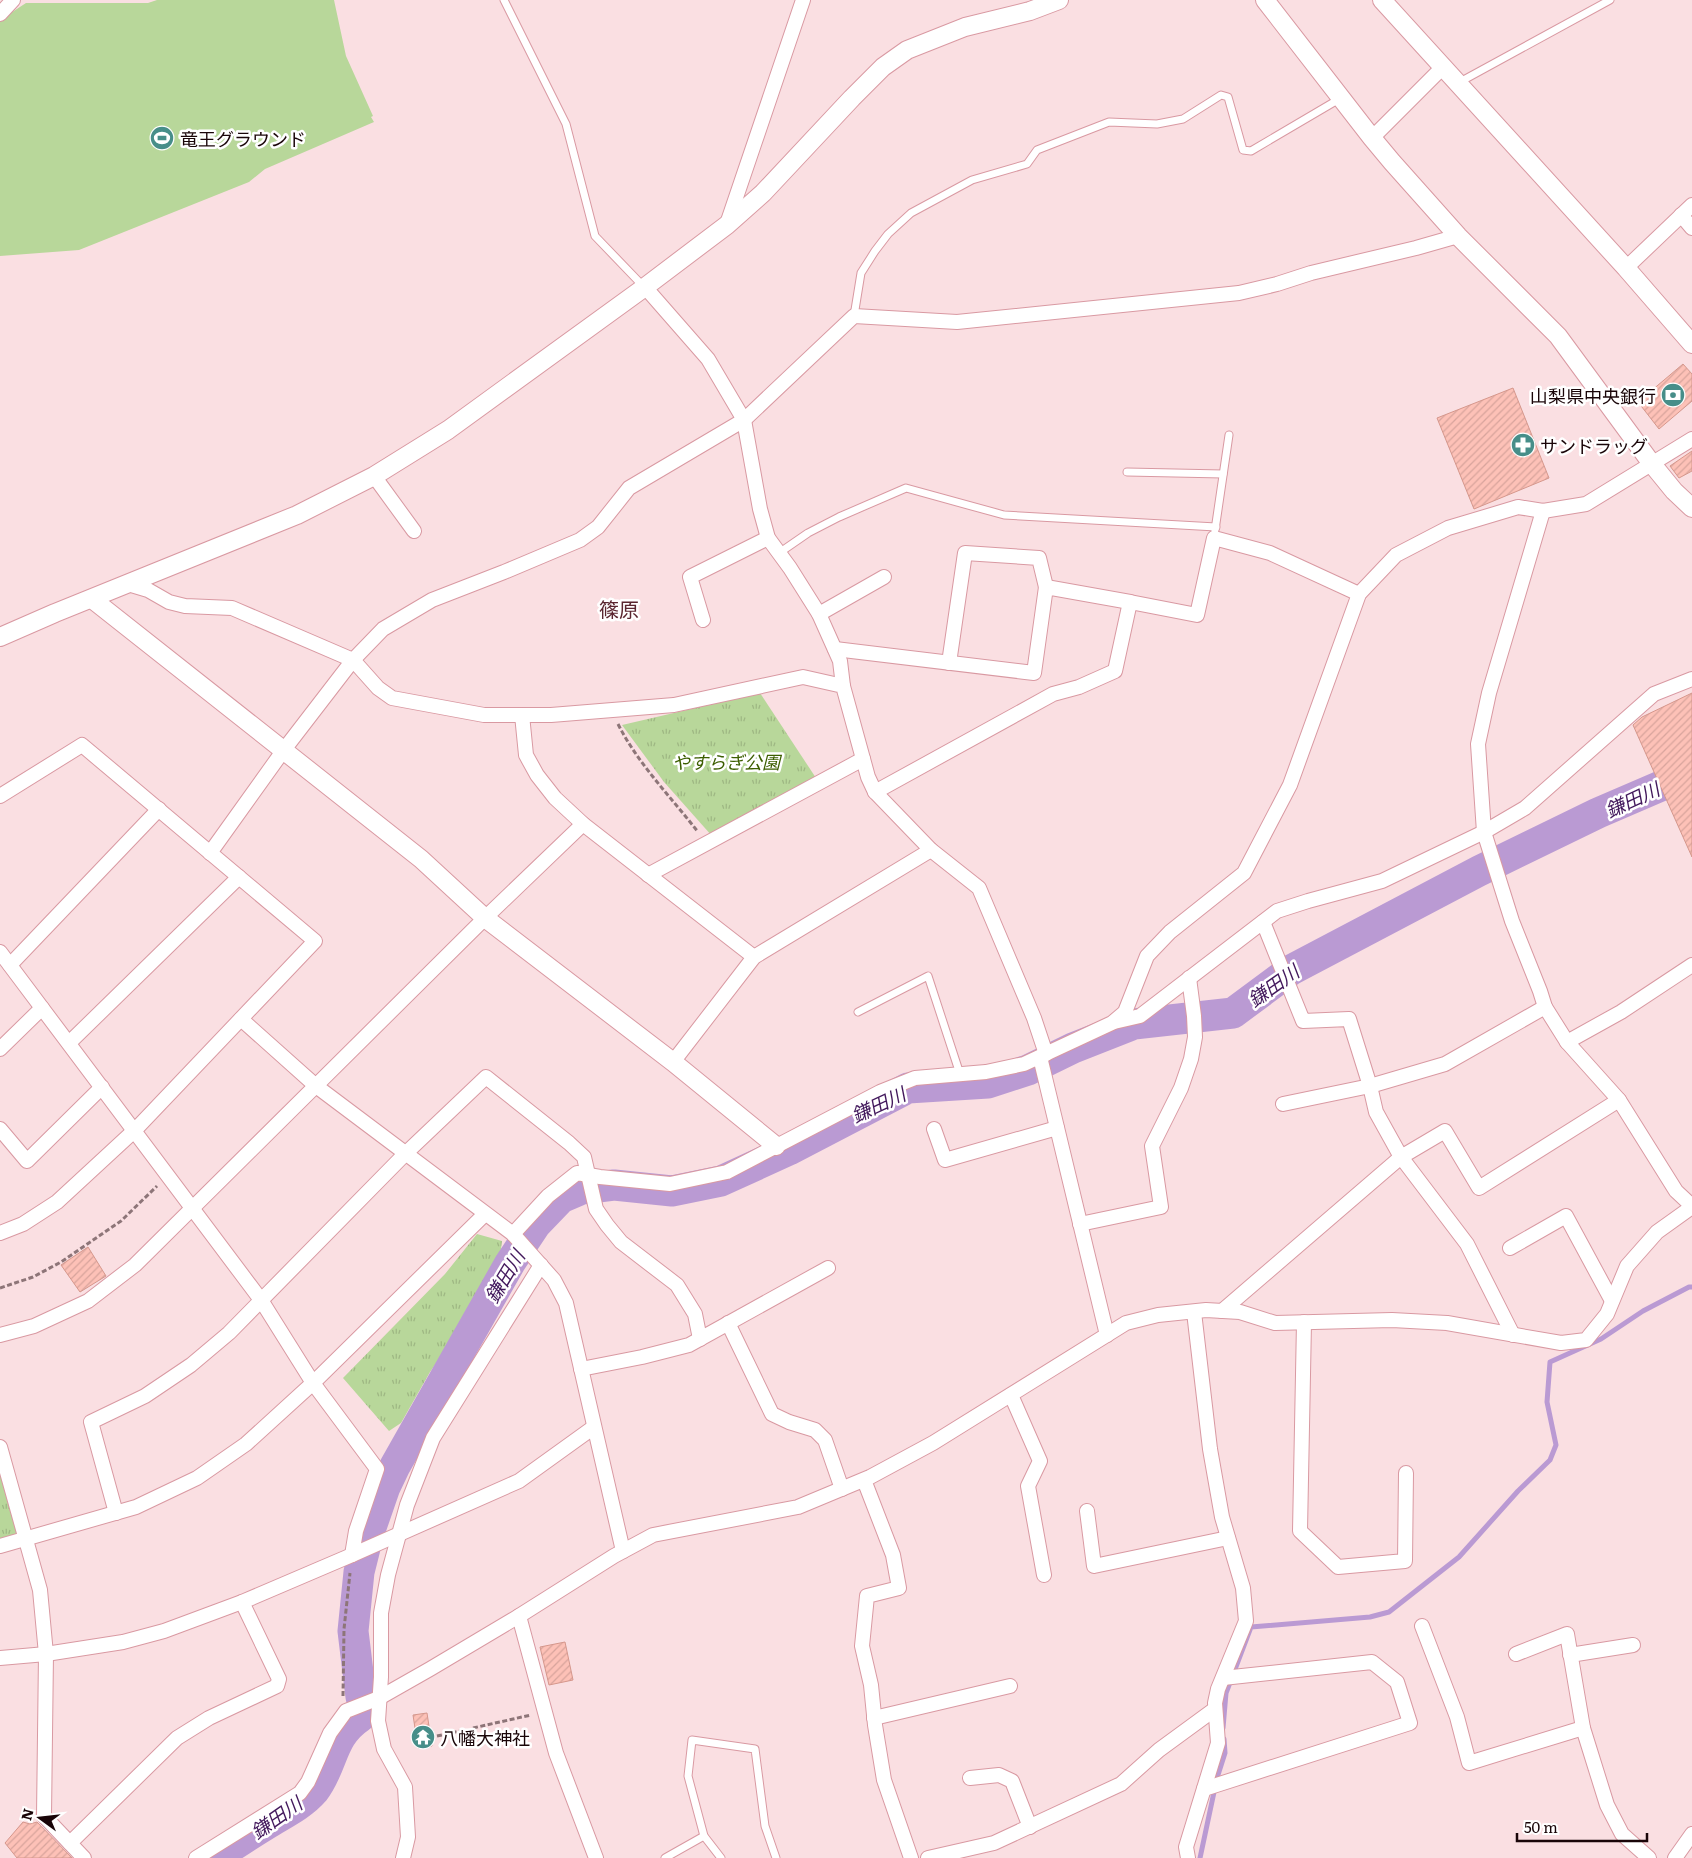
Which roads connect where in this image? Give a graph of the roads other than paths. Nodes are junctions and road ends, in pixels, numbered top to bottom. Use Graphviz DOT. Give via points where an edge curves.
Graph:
graph roads {
  1 [pos="13,0"];
  2 [pos="504,0"];
  3 [pos="803,0"];
  4 [pos="1059,0"];
  5 [pos="1265,0"];
  6 [pos="1382,0"];
  7 [pos="1610,0"];
  8 [pos="0,14"];
  9 [pos="1443,67"];
  10 [pos="1458,83"];
  11 [pos="1341,98"];
  12 [pos="1372,138"];
  13 [pos="1692,205"];
  14 [pos="1681,215"];
  15 [pos="727,225"];
  16 [pos="1692,228"];
  17 [pos="1458,236"];
  18 [pos="1626,268"];
  19 [pos="645,287"];
  20 [pos="854,316"];
  21 [pos="1692,344"];
  22 [pos="744,420"];
  23 [pos="1229,435"];
  24 [pos="1692,438"];
  25 [pos="1652,464"];
  26 [pos="1128,472"];
  27 [pos="1223,474"];
  28 [pos="374,476"];
  29 [pos="1692,508"];
  30 [pos="1543,511"];
  31 [pos="414,531"];
  32 [pos="1215,532"];
  33 [pos="768,538"];
  34 [pos="779,553"];
  35 [pos="884,577"];
  36 [pos="128,584"];
  37 [pos="1046,587"];
  38 [pos="1358,594"];
  39 [pos="92,599"];
  40 [pos="1130,602"];
  41 [pos="819,614"];
  42 [pos="703,620"];
  43 [pos="0,637"];
  44 [pos="835,649"];
  45 [pos="353,660"];
  46 [pos="949,663"];
  47 [pos="1692,679"];
  48 [pos="843,686"];
  49 [pos="522,715"];
  50 [pos="283,751"];
  51 [pos="863,759"];
  52 [pos="875,792"];
  53 [pos="0,796"];
  54 [pos="159,809"];
  55 [pos="583,824"];
  56 [pos="1484,832"];
  57 [pos="931,850"];
  58 [pos="210,852"];
  59 [pos="648,875"];
  60 [pos="239,877"];
  61 [pos="485,918"];
  62 [pos="1263,922"];
  63 [pos="0,952"];
  64 [pos="754,957"];
  65 [pos="10,965"];
  66 [pos="1692,966"];
  67 [pos="1189,978"];
  68 [pos="1545,1007"];
  69 [pos="42,1008"];
  70 [pos="858,1012"];
  71 [pos="241,1019"];
  72 [pos="1112,1023"];
  73 [pos="1567,1042"];
  74 [pos="69,1043"];
  75 [pos="0,1048"];
  76 [pos="1043,1055"];
  77 [pos="673,1062"];
  78 [pos="960,1074"];
  79 [pos="316,1086"];
  80 [pos="1370,1086"];
  81 [pos="102,1087"];
  82 [pos="1619,1100"];
  83 [pos="1283,1104"];
  84 [pos="1057,1128"];
  85 [pos="0,1129"];
  86 [pos="934,1129"];
  87 [pos="135,1130"];
  88 [pos="776,1146"];
  89 [pos="405,1154"];
  90 [pos="1401,1157"];
  91 [pos="588,1175"];
  92 [pos="1692,1206"];
  93 [pos="193,1207"];
  94 [pos="485,1214"];
  95 [pos="1080,1224"];
  96 [pos="0,1233"];
  97 [pos="513,1234"];
  98 [pos="1510,1248"];
  99 [pos="541,1265"];
  100 [pos="828,1268"];
  101 [pos="261,1300"];
  102 [pos="1612,1301"];
  103 [pos="1222,1311"];
  104 [pos="1194,1312"];
  105 [pos="1304,1322"];
  106 [pos="728,1324"];
  107 [pos="1513,1334"];
  108 [pos="0,1335"];
  109 [pos="1107,1335"];
  110 [pos="700,1339"];
  111 [pos="581,1369"];
  112 [pos="313,1383"];
  113 [pos="1011,1395"];
  114 [pos="594,1427"];
  115 [pos="0,1449"];
  116 [pos="1406,1473"];
  117 [pos="864,1480"];
  118 [pos="842,1489"];
  119 [pos="1087,1511"];
  120 [pos="116,1513"];
  121 [pos="398,1535"];
  122 [pos="1228,1538"];
  123 [pos="26,1540"];
  124 [pos="0,1546"];
  125 [pos="623,1551"];
  126 [pos="352,1556"];
  127 [pos="1044,1575"];
  128 [pos="242,1602"];
  129 [pos="519,1616"];
  130 [pos="1422,1626"];
  131 [pos="1634,1645"];
  132 [pos="46,1654"];
  133 [pos="1516,1654"];
  134 [pos="1570,1655"];
  135 [pos="0,1658"];
  136 [pos="1223,1678"];
  137 [pos="1010,1686"];
  138 [pos="379,1698"];
  139 [pos="1215,1709"];
  140 [pos="874,1718"];
  141 [pos="1583,1728"];
  142 [pos="970,1778"];
  143 [pos="1204,1789"];
  144 [pos="1030,1827"];
  145 [pos="1692,1834"];
  146 [pos="704,1836"];
  147 [pos="70,1843"];
  148 [pos="84,1858"];
  149 [pos="196,1858"];
  150 [pos="403,1858"];
  151 [pos="596,1858"];
  152 [pos="665,1858"];
  153 [pos="721,1858"];
  154 [pos="776,1858"];
  155 [pos="911,1858"];
  156 [pos="928,1858"];
  157 [pos="1188,1858"];
  158 [pos="1648,1858"];
  159 [pos="1675,1858"];
  1 -- 8 [label="street"];
  2 -- 19 [label="lane" via="566,124 595,236"];
  3 -- 15 [label="street"];
  4 -- 15 [label="street" via="965,28 907,50 877,73 763,193"];
  5 -- 11 [label="street"];
  6 -- 9 [label="street"];
  7 -- 10 [label="lane"];
  9 -- 10 [label="street"];
  9 -- 12 [label="street"];
  10 -- 18 [label="street"];
  11 -- 12 [label="street"];
  11 -- 20 [label="lane" via="1251,151 1243,150 1228,96 1221,95 1183,119 1157,124 1109,122 1037,150 1027,164 972,180 910,213 888,234 862,274"];
  12 -- 17 [label="street"];
  13 -- 14 [label="street"];
  14 -- 16 [label="street"];
  14 -- 18 [label="street"];
  15 -- 19 [label="street"];
  17 -- 20 [label="street" via="1239,293 957,322"];
  17 -- 25 [label="street" via="1558,336"];
  18 -- 21 [label="street"];
  19 -- 22 [label="street" via="708,360"];
  19 -- 28 [label="street" via="448,430"];
  20 -- 22 [label="street"];
  22 -- 33 [label="street"];
  22 -- 45 [label="street" via="629,488 598,527 580,540 432,600 383,629"];
  23 -- 27 [label="lane"];
  24 -- 25 [label="street"];
  25 -- 29 [label="street"];
  25 -- 30 [label="street" via="1586,504"];
  26 -- 27 [label="lane"];
  27 -- 32 [label="lane"];
  28 -- 31 [label="street"];
  28 -- 36 [label="street" via="297,515"];
  30 -- 38 [label="street" via="1518,507 1448,528 1396,555"];
  30 -- 56 [label="street" via="1489,693 1478,744"];
  32 -- 34 [label="lane" via="1004,515 906,488 839,517"];
  32 -- 38 [label="street" via="1270,553"];
  32 -- 40 [label="street" via="1197,615"];
  33 -- 34 [label="street"];
  33 -- 42 [label="street" via="690,577"];
  34 -- 41 [label="street"];
  35 -- 41 [label="street"];
  36 -- 39 [label="street"];
  36 -- 45 [label="street" via="185,606 232,608"];
  37 -- 40 [label="street"];
  37 -- 46 [label="street" via="1034,673"];
  37 -- 46 [label="street" via="1039,558 964,553"];
  38 -- 72 [label="street" via="1290,785 1244,873 1170,932 1147,956 1125,1012"];
  39 -- 43 [label="street"];
  39 -- 50 [label="street"];
  40 -- 52 [label="street" via="1115,670 1079,687 1053,694"];
  41 -- 44 [label="street"];
  44 -- 46 [label="street"];
  44 -- 48 [label="street"];
  45 -- 49 [label="street" via="378,688 392,698 484,715"];
  45 -- 50 [label="street"];
  47 -- 56 [label="street" via="1654,694 1525,808"];
  48 -- 49 [label="street" via="803,677 674,705"];
  48 -- 51 [label="street"];
  49 -- 55 [label="street" via="526,755 537,775 555,798"];
  50 -- 58 [label="street"];
  50 -- 61 [label="street" via="421,858"];
  51 -- 52 [label="street"];
  51 -- 59 [label="street"];
  52 -- 57 [label="street"];
  53 -- 54 [label="street" via="82,745"];
  54 -- 58 [label="street"];
  54 -- 65 [label="street"];
  55 -- 59 [label="street"];
  55 -- 61 [label="street"];
  56 -- 62 [label="street" via="1382,881 1308,900 1277,911"];
  56 -- 68 [label="street" via="1512,921"];
  57 -- 64 [label="street"];
  57 -- 76 [label="street" via="979,888 1034,1018"];
  58 -- 60 [label="street"];
  59 -- 64 [label="street"];
  60 -- 71 [label="street" via="315,942"];
  60 -- 74 [label="street"];
  61 -- 77 [label="street"];
  61 -- 79 [label="street"];
  62 -- 67 [label="street"];
  62 -- 80 [label="street" via="1303,1021 1349,1019"];
  63 -- 65 [label="street"];
  64 -- 77 [label="street"];
  65 -- 69 [label="street"];
  66 -- 73 [label="street"];
  67 -- 72 [label="street" via="1140,1016"];
  67 -- 95 [label="street" via="1195,1037 1191,1058 1181,1088 1152,1146 1161,1207"];
  68 -- 73 [label="street"];
  68 -- 80 [label="street" via="1445,1064"];
  69 -- 74 [label="street"];
  69 -- 75 [label="street"];
  70 -- 78 [label="lane" via="928,976"];
  71 -- 79 [label="street"];
  71 -- 87 [label="street"];
  72 -- 76 [label="street"];
  73 -- 82 [label="street"];
  74 -- 81 [label="street"];
  76 -- 78 [label="street" via="1024,1064"];
  76 -- 84 [label="street"];
  77 -- 88 [label="street"];
  78 -- 88 [label="street" via="916,1078 880,1092"];
  79 -- 89 [label="street"];
  79 -- 93 [label="street"];
  80 -- 83 [label="street"];
  80 -- 90 [label="street" via="1376,1112"];
  81 -- 85 [label="street" via="27,1161"];
  81 -- 87 [label="street"];
  82 -- 90 [label="street" via="1479,1188 1445,1131"];
  82 -- 92 [label="street" via="1676,1191"];
  84 -- 86 [label="street" via="944,1160"];
  84 -- 95 [label="street"];
  87 -- 93 [label="street"];
  87 -- 96 [label="street" via="56,1202 23,1224"];
  88 -- 91 [label="street" via="727,1172 670,1184"];
  89 -- 91 [label="street" via="486,1077 584,1157"];
  89 -- 94 [label="street"];
  89 -- 101 [label="street"];
  90 -- 103 [label="street"];
  90 -- 107 [label="street" via="1467,1244"];
  91 -- 97 [label="street" via="578,1173 548,1196"];
  91 -- 110 [label="street" via="596,1209 622,1242 676,1285 695,1314"];
  92 -- 102 [label="street" via="1657,1232 1627,1266"];
  93 -- 101 [label="street"];
  93 -- 108 [label="street" via="135,1265 88,1301 34,1326"];
  94 -- 97 [label="street"];
  94 -- 112 [label="street"];
  95 -- 109 [label="street"];
  97 -- 99 [label="street"];
  98 -- 102 [label="street" via="1566,1216"];
  99 -- 111 [label="street" via="554,1280 566,1303"];
  99 -- 121 [label="street" via="433,1438"];
  100 -- 106 [label="street"];
  101 -- 112 [label="street"];
  101 -- 120 [label="street" via="229,1334 191,1365 145,1396 91,1422"];
  102 -- 107 [label="street" via="1607,1314 1586,1340 1561,1343"];
  103 -- 104 [label="street"];
  103 -- 105 [label="street" via="1240,1312 1275,1323"];
  104 -- 109 [label="street" via="1158,1315 1126,1324"];
  104 -- 122 [label="street" via="1210,1449"];
  105 -- 107 [label="street" via="1392,1320 1447,1323"];
  105 -- 116 [label="street" via="1300,1531 1338,1567 1405,1561"];
  106 -- 110 [label="street"];
  106 -- 118 [label="street" via="772,1414 815,1430 825,1440"];
  109 -- 113 [label="street"];
  110 -- 111 [label="street" via="642,1358"];
  111 -- 114 [label="street"];
  112 -- 120 [label="street" via="246,1444 197,1478"];
  112 -- 126 [label="street" via="377,1469 356,1531"];
  113 -- 117 [label="street" via="933,1443"];
  113 -- 127 [label="street" via="1040,1461 1028,1486"];
  114 -- 121 [label="street" via="519,1481"];
  114 -- 125 [label="street"];
  115 -- 123 [label="street"];
  117 -- 118 [label="street"];
  117 -- 140 [label="street" via="893,1555 899,1588 867,1596 862,1646"];
  118 -- 125 [label="street" via="798,1507 653,1534"];
  119 -- 122 [label="street" via="1094,1566"];
  120 -- 123 [label="street"];
  121 -- 126 [label="street"];
  121 -- 138 [label="street" via="381,1613"];
  122 -- 136 [label="street" via="1243,1588 1246,1621"];
  123 -- 124 [label="street"];
  123 -- 132 [label="street" via="40,1590"];
  125 -- 129 [label="street"];
  126 -- 128 [label="street"];
  128 -- 132 [label="street" via="140,1638"];
  128 -- 147 [label="street" via="279,1679 277,1686 209,1718 177,1738"];
  129 -- 138 [label="street"];
  129 -- 151 [label="street" via="556,1753"];
  130 -- 141 [label="street" via="1457,1717 1469,1763"];
  131 -- 134 [label="street"];
  132 -- 135 [label="street"];
  132 -- 147 [label="street" via="44,1816"];
  133 -- 134 [label="street" via="1567,1634"];
  134 -- 141 [label="street"];
  136 -- 139 [label="street"];
  136 -- 143 [label="street" via="1372,1662 1397,1682 1410,1723"];
  137 -- 140 [label="street"];
  138 -- 149 [label="street" via="346,1711 330,1733 300,1793"];
  138 -- 150 [label="street" via="378,1721 384,1749 405,1787 408,1837"];
  139 -- 143 [label="street" via="1218,1743"];
  139 -- 144 [label="street" via="1159,1750 1121,1784"];
  140 -- 155 [label="street" via="884,1780"];
  141 -- 158 [label="street" via="1607,1805 1622,1834"];
  142 -- 144 [label="street" via="999,1775 1012,1781"];
  143 -- 157 [label="street" via="1186,1847"];
  144 -- 156 [label="street" via="994,1843"];
  145 -- 159 [label="street"];
  146 -- 152 [label="lane"];
  146 -- 153 [label="lane"];
  146 -- 154 [label="lane" via="688,1776 692,1740 755,1749 765,1826"];
  147 -- 148 [label="street"];
}
